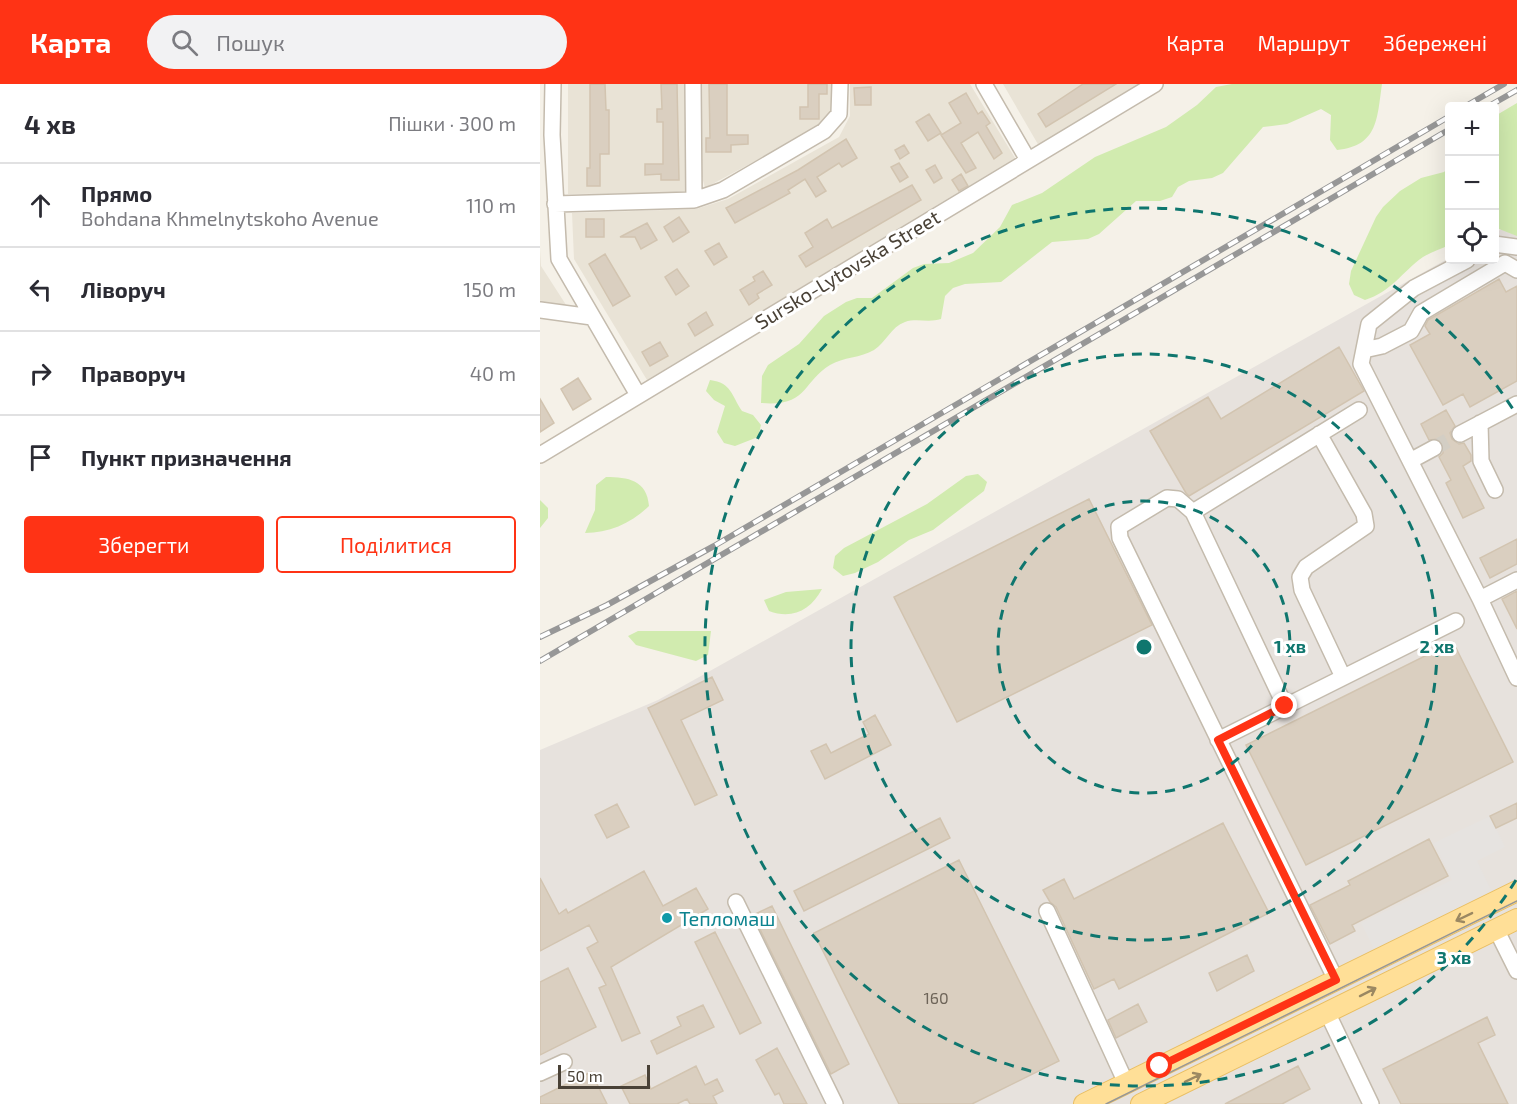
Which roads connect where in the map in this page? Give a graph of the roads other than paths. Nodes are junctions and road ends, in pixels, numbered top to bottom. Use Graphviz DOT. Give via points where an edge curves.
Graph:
graph roads {
  1 [pos="553,84"];
  2 [pos="693,84"];
  3 [pos="840,84"];
  4 [pos="984,84"];
  5 [pos="1155,84"];
  6 [pos="546,133"];
  7 [pos="1028,160"];
  8 [pos="694,200"];
  9 [pos="555,204"];
  10 [pos="1499,245"];
  11 [pos="1517,247"];
  12 [pos="1459,264"];
  13 [pos="1517,270"];
  14 [pos="540,310"];
  15 [pos="592,317"];
  16 [pos="1364,350"];
  17 [pos="638,395"];
  18 [pos="1517,404"];
  19 [pos="1359,410"];
  20 [pos="1480,423"];
  21 [pos="1319,434"];
  22 [pos="1460,434"];
  23 [pos="1434,448"];
  24 [pos="540,456"];
  25 [pos="1410,461"];
  26 [pos="1495,490"];
  27 [pos="1193,512"];
  28 [pos="1517,580"];
  29 [pos="1480,599"];
  30 [pos="1456,621"];
  31 [pos="1343,677"];
  32 [pos="1517,678"];
  33 [pos="1285,706"];
  34 [pos="1218,740"];
  35 [pos="1517,891"];
  36 [pos="736,902"];
  37 [pos="1047,911"];
  38 [pos="1517,919"];
  39 [pos="1497,929"];
  40 [pos="1517,971"];
  41 [pos="1336,980"];
  42 [pos="1327,1012"];
  43 [pos="564,1062"];
  44 [pos="540,1073"];
  45 [pos="1126,1083"];
  46 [pos="835,1104"];
  47 [pos="1084,1104"];
  48 [pos="1141,1104"];
  49 [pos="1371,1104"];
  1 -- 6 [label="street"];
  2 -- 8 [label="street"];
  3 -- 8 [label="street" via="839,114 825,131 723,190"];
  4 -- 7 [label="street"];
  5 -- 7 [label="street, Sursko-Lytovska Street"];
  6 -- 9 [label="street"];
  7 -- 17 [label="street, Sursko-Lytovska Street"];
  8 -- 9 [label="street"];
  9 -- 15 [label="street" via="559,259"];
  10 -- 11 [label="street"];
  12 -- 16 [label="street" via="1414,288 1369,324"];
  13 -- 16 [label="street" via="1505,263 1421,313 1412,331"];
  14 -- 15 [label="street"];
  15 -- 17 [label="street"];
  16 -- 25 [label="street" via="1361,364"];
  17 -- 24 [label="street, Sursko-Lytovska Street"];
  18 -- 20 [label="street"];
  19 -- 21 [label="street"];
  20 -- 22 [label="street"];
  20 -- 26 [label="street" via="1481,461"];
  21 -- 27 [label="street"];
  21 -- 31 [label="street" via="1364,514 1366,526 1306,567 1300,577 1302,590"];
  23 -- 25 [label="street"];
  25 -- 29 [label="street"];
  27 -- 33 [label="street"];
  27 -- 34 [label="street" via="1178,499 1167,498 1119,527 1120,538"];
  28 -- 29 [label="street"];
  29 -- 32 [label="street"];
  30 -- 31 [label="street"];
  31 -- 33 [label="street"];
  33 -- 34 [label="street"];
  34 -- 41 [label="street"];
  35 -- 41 [label="main road, one-way"];
  36 -- 46 [label="street"];
  37 -- 45 [label="street"];
  38 -- 39 [label="main road"];
  39 -- 40 [label="street"];
  42 -- 39 [label="main road, one-way"];
  41 -- 45 [label="main road"];
  48 -- 42 [label="main road, one-way"];
  42 -- 49 [label="street"];
  43 -- 44 [label="street"];
  45 -- 47 [label="main road"];
}
